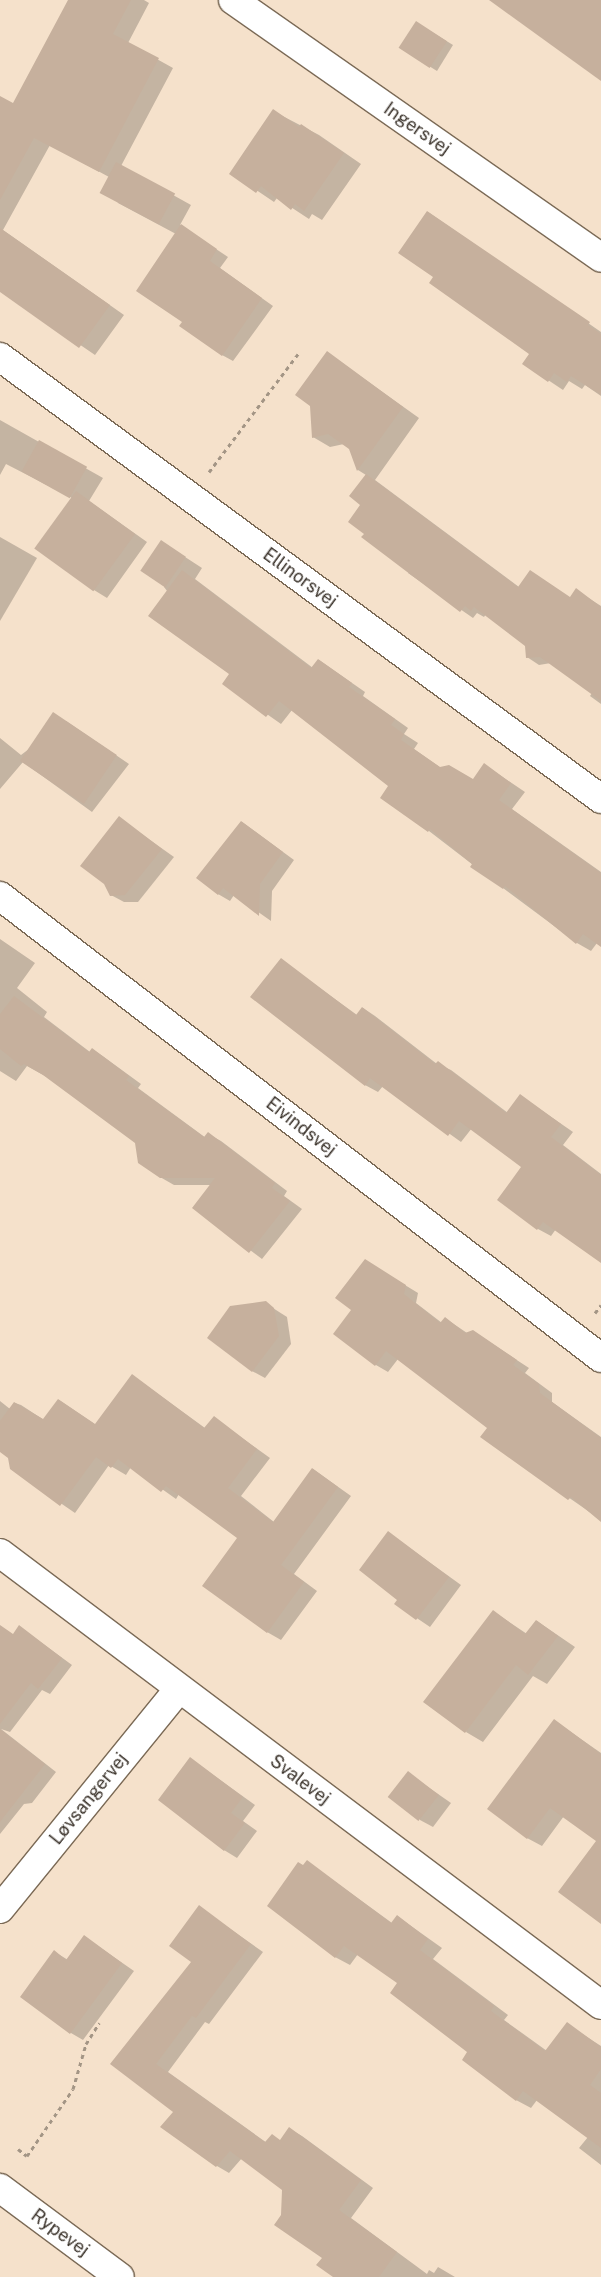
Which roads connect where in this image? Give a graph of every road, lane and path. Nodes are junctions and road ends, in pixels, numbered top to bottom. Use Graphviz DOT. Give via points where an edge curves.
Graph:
graph roads {
  1 [pos="234,0"];
  2 [pos="601,258"];
  3 [pos="298,354"];
  4 [pos="0,356"];
  5 [pos="190,497"];
  6 [pos="601,799"];
  7 [pos="0,896"];
  8 [pos="601,1358"];
  9 [pos="0,1553"];
  10 [pos="179,1689"];
  11 [pos="0,1909"];
  12 [pos="601,2005"];
  13 [pos="99,2023"];
  14 [pos="18,2149"];
  15 [pos="0,2188"];
  16 [pos="120,2277"];
  1 -- 2 [label="street, Ingersvej"];
  3 -- 5 [label="path"];
  4 -- 5 [label="street, Ellinorsvej"];
  5 -- 6 [label="street, Ellinorsvej"];
  7 -- 8 [label="street, Eivindsvej"];
  9 -- 10 [label="street, Svalevej"];
  10 -- 11 [label="street, Løvsangervej"];
  10 -- 12 [label="street, Svalevej"];
  13 -- 14 [label="path" via="86,2044 73,2089 26,2156"];
  15 -- 16 [label="street, Rypevej"];
}
